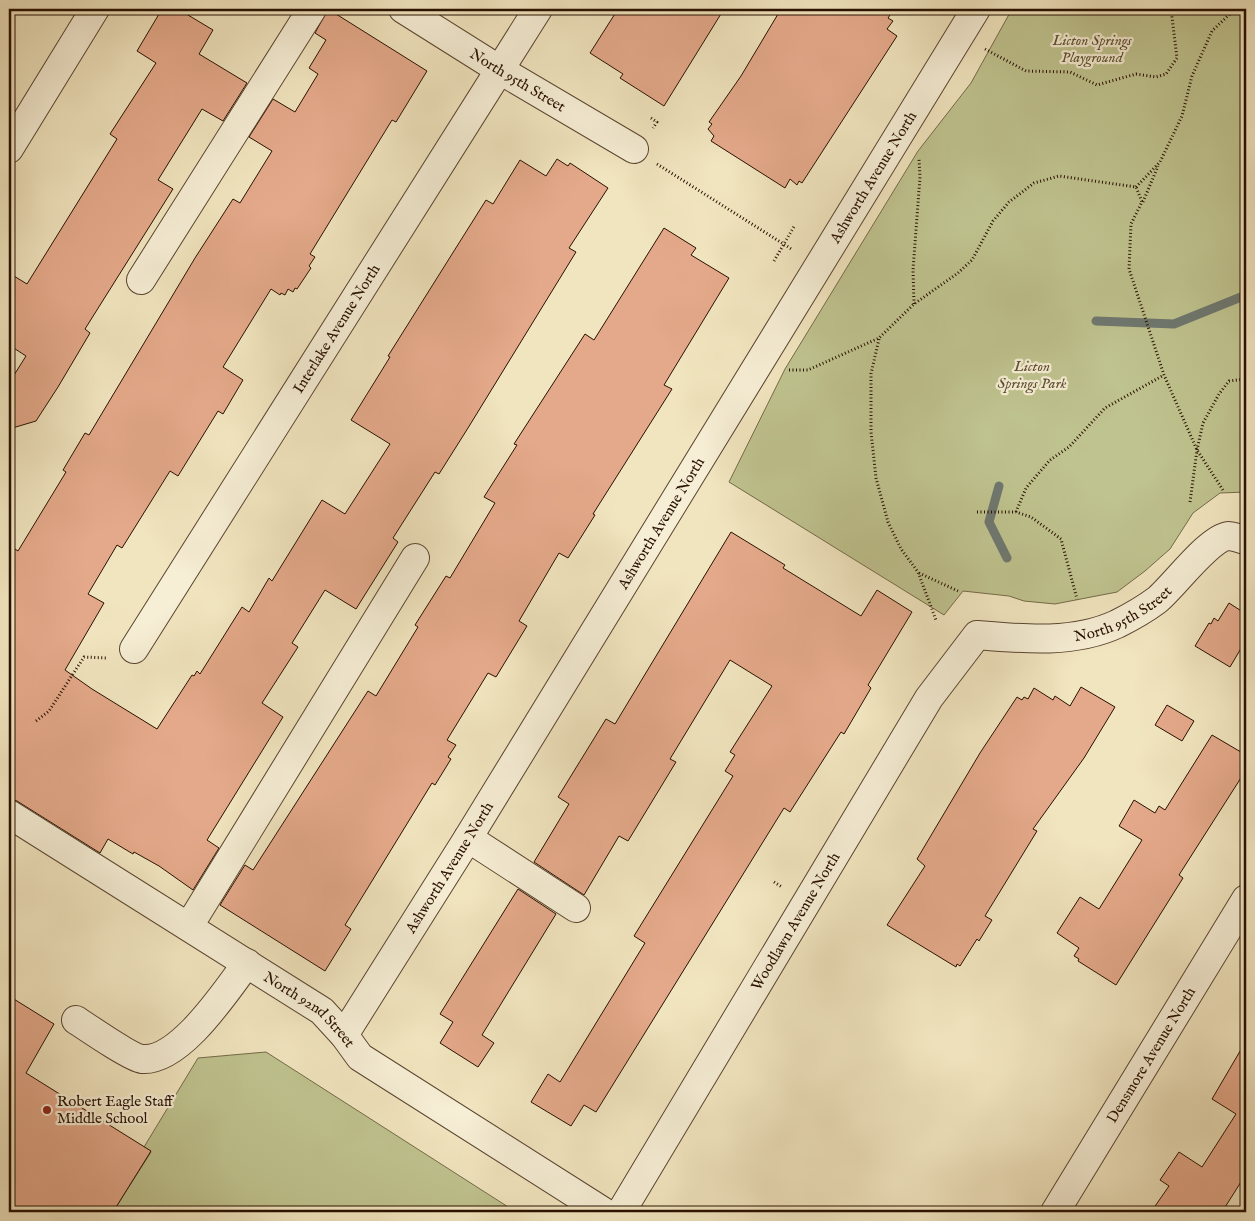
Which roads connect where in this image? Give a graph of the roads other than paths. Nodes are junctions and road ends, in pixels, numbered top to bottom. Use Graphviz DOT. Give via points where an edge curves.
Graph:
graph roads {
  1 [pos="96,9"];
  2 [pos="312,9"];
  3 [pos="403,9"];
  4 [pos="538,9"];
  5 [pos="976,9"];
  6 [pos="500,70"];
  7 [pos="9,149"];
  8 [pos="645,156"];
  9 [pos="141,280"];
  10 [pos="1246,540"];
  11 [pos="416,558"];
  12 [pos="977,635"];
  13 [pos="134,648"];
  14 [pos="9,814"];
  15 [pos="468,838"];
  16 [pos="1246,899"];
  17 [pos="576,908"];
  18 [pos="188,926"];
  19 [pos="247,964"];
  20 [pos="76,1020"];
  21 [pos="344,1035"];
  22 [pos="604,1212"];
  23 [pos="621,1212"];
  24 [pos="1055,1212"];
  1 -- 7 [label="street"];
  2 -- 9 [label="street"];
  3 -- 6 [label="street, North 95th Street"];
  4 -- 6 [label="street, Interlake Avenue North"];
  5 -- 15 [label="street, Ashworth Avenue North"];
  6 -- 8 [label="street, North 95th Street"];
  6 -- 13 [label="street, Interlake Avenue North"];
  10 -- 12 [label="street, North 95th Street" via="1227,536 1220,539 1204,551 1157,600 1117,624 1098,631 1056,638"];
  11 -- 18 [label="street"];
  12 -- 23 [label="street, Woodlawn Avenue North" via="929,698"];
  14 -- 18 [label="street, North 92nd Street"];
  15 -- 17 [label="street"];
  15 -- 21 [label="street, Ashworth Avenue North"];
  16 -- 24 [label="street, Densmore Avenue North"];
  18 -- 19 [label="street, North 92nd Street"];
  19 -- 20 [label="street" via="193,1032 159,1057 141,1059"];
  19 -- 21 [label="street, North 92nd Street" via="322,1011"];
  21 -- 22 [label="street, North 92nd Street" via="360,1057"];
}
